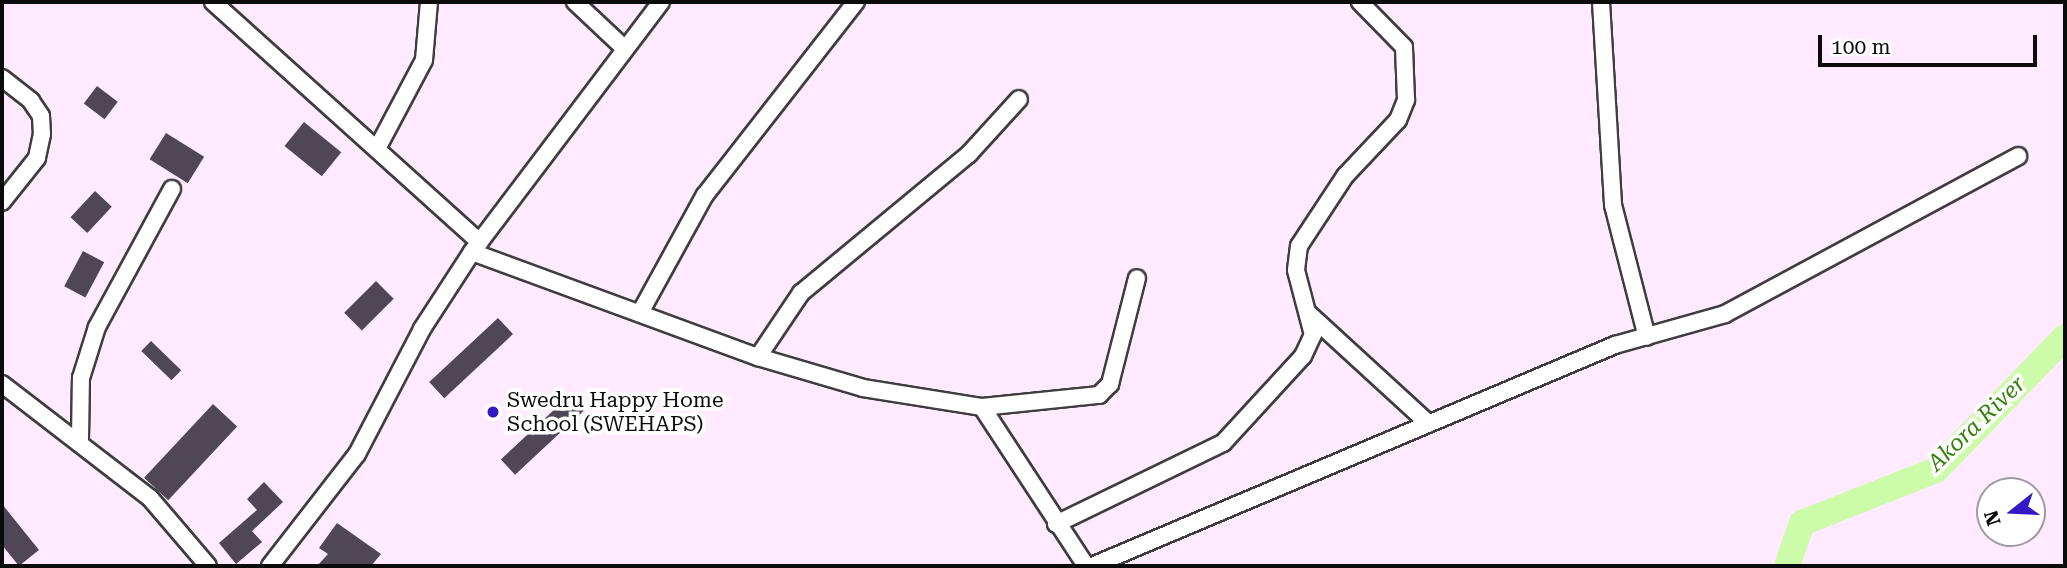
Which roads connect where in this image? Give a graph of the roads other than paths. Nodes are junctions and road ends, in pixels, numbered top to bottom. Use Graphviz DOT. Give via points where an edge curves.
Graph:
graph roads {
  1 [pos="213,2"];
  2 [pos="429,2"];
  3 [pos="575,2"];
  4 [pos="661,2"];
  5 [pos="856,2"];
  6 [pos="1360,2"];
  7 [pos="1601,2"];
  8 [pos="623,47"];
  9 [pos="2,78"];
  10 [pos="1019,99"];
  11 [pos="379,145"];
  12 [pos="2018,156"];
  13 [pos="172,190"];
  14 [pos="2,202"];
  15 [pos="476,247"];
  16 [pos="1138,278"];
  17 [pos="640,313"];
  18 [pos="1309,314"];
  19 [pos="1647,337"];
  20 [pos="758,357"];
  21 [pos="2,384"];
  22 [pos="982,407"];
  23 [pos="1428,422"];
  24 [pos="80,439"];
  25 [pos="1056,524"];
  26 [pos="208,566"];
  27 [pos="270,566"];
  28 [pos="1089,566"];
  1 -- 11 [label="street"];
  2 -- 11 [label="street" via="424,60"];
  3 -- 8 [label="street"];
  4 -- 8 [label="street"];
  5 -- 17 [label="street" via="705,195"];
  6 -- 18 [label="street" via="1404,47 1406,100 1398,120 1345,176 1299,246 1296,270"];
  7 -- 19 [label="street" via="1613,205"];
  8 -- 15 [label="street"];
  9 -- 14 [label="street" via="31,101 41,116 42,134 37,158"];
  10 -- 20 [label="street" via="969,154 801,293"];
  11 -- 15 [label="street"];
  12 -- 19 [label="street" via="1725,314"];
  13 -- 24 [label="street" via="97,327 81,377"];
  15 -- 17 [label="street"];
  15 -- 27 [label="street" via="422,329 357,454"];
  16 -- 22 [label="street" via="1110,384 1099,395"];
  17 -- 20 [label="street"];
  18 -- 23 [label="street"];
  18 -- 25 [label="street" via="1313,335 1303,356 1232,435"];
  19 -- 23 [label="street"];
  20 -- 22 [label="street" via="863,388"];
  21 -- 24 [label="street"];
  22 -- 25 [label="street"];
  23 -- 28 [label="street"];
  24 -- 26 [label="street" via="150,498"];
  25 -- 28 [label="street"];
}
